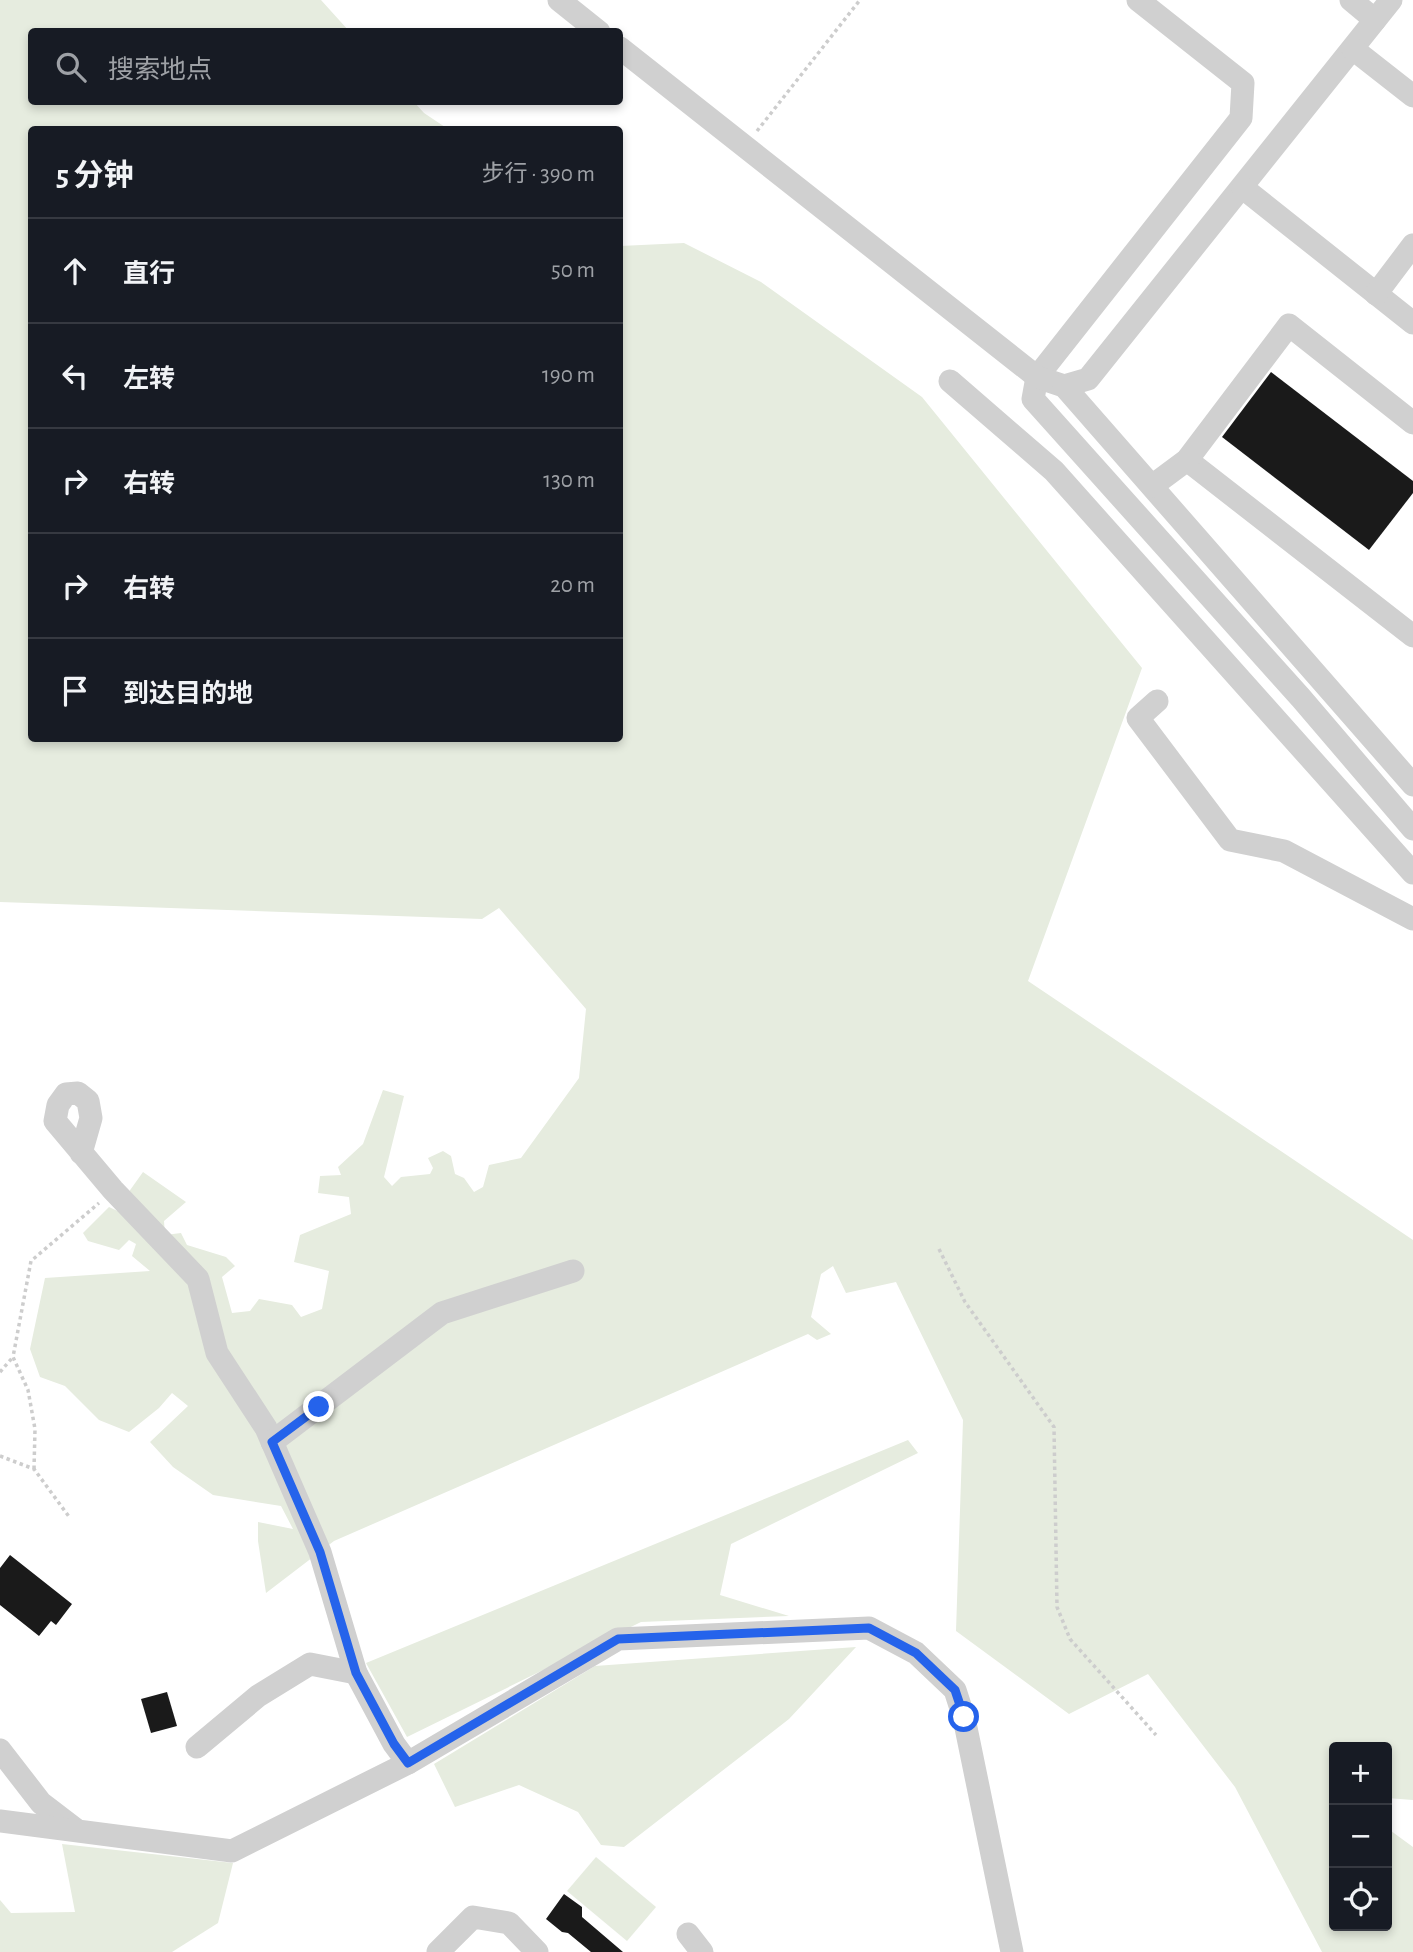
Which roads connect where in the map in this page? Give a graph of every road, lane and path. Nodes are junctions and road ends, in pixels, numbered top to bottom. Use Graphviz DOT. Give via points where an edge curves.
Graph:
graph roads {
  1 [pos="559,0"];
  2 [pos="860,0"];
  3 [pos="1138,0"];
  4 [pos="1351,0"];
  5 [pos="1391,0"];
  6 [pos="1376,20"];
  7 [pos="594,28"];
  8 [pos="1353,48"];
  9 [pos="623,50"];
  10 [pos="1413,96"];
  11 [pos="745,147"];
  12 [pos="1243,188"];
  13 [pos="1413,245"];
  14 [pos="1376,294"];
  15 [pos="1413,323"];
  16 [pos="1037,377"];
  17 [pos="950,381"];
  18 [pos="1064,386"];
  19 [pos="1413,423"];
  20 [pos="1187,460"];
  21 [pos="1152,486"];
  22 [pos="1413,636"];
  23 [pos="1157,701"];
  24 [pos="1413,785"];
  25 [pos="1413,830"];
  26 [pos="1413,873"];
  27 [pos="1413,919"];
  28 [pos="80,1153"];
  29 [pos="113,1190"];
  30 [pos="939,1250"];
  31 [pos="573,1271"];
  32 [pos="13,1357"];
  33 [pos="0,1373"];
  34 [pos="272,1442"];
  35 [pos="0,1456"];
  36 [pos="34,1469"];
  37 [pos="70,1518"];
  38 [pos="356,1673"];
  39 [pos="1156,1735"];
  40 [pos="197,1747"];
  41 [pos="0,1750"];
  42 [pos="408,1763"];
  43 [pos="0,1821"];
  44 [pos="78,1831"];
  45 [pos="688,1934"];
  46 [pos="438,1952"];
  47 [pos="537,1952"];
  48 [pos="702,1952"];
  49 [pos="1012,1952"];
  1 -- 7 [label="street"];
  2 -- 11 [label="path"];
  3 -- 16 [label="street" via="1243,83 1241,118"];
  4 -- 6 [label="street"];
  5 -- 6 [label="street"];
  6 -- 8 [label="street"];
  8 -- 10 [label="street"];
  8 -- 12 [label="street"];
  9 -- 11 [label="street"];
  11 -- 16 [label="street"];
  12 -- 14 [label="street"];
  12 -- 18 [label="street" via="1088,379"];
  13 -- 14 [label="street"];
  14 -- 15 [label="street"];
  16 -- 18 [label="street"];
  16 -- 25 [label="street" via="1033,399"];
  17 -- 26 [label="street" via="1054,471"];
  18 -- 21 [label="street"];
  19 -- 20 [label="street" via="1289,325"];
  20 -- 21 [label="street"];
  20 -- 22 [label="street"];
  21 -- 24 [label="street"];
  23 -- 27 [label="street" via="1138,718 1230,841 1284,851"];
  28 -- 29 [label="street"];
  29 -- 32 [label="path" via="31,1261"];
  29 -- 34 [label="street" via="198,1279 217,1353"];
  30 -- 39 [label="path" via="965,1302 1054,1427 1057,1606 1070,1639"];
  31 -- 34 [label="street" via="442,1313"];
  32 -- 33 [label="path"];
  32 -- 36 [label="path" via="28,1390 35,1429"];
  34 -- 38 [label="street" via="320,1552"];
  35 -- 36 [label="path"];
  36 -- 37 [label="path"];
  38 -- 40 [label="street" via="310,1664 258,1696"];
  38 -- 42 [label="street"];
  41 -- 44 [label="street" via="41,1803"];
  42 -- 44 [label="street" via="232,1851"];
  42 -- 49 [label="street" via="618,1639 869,1628 916,1653 955,1690"];
  43 -- 44 [label="street"];
  45 -- 48 [label="street"];
  46 -- 47 [label="street" via="473,1917 509,1923"];
}
